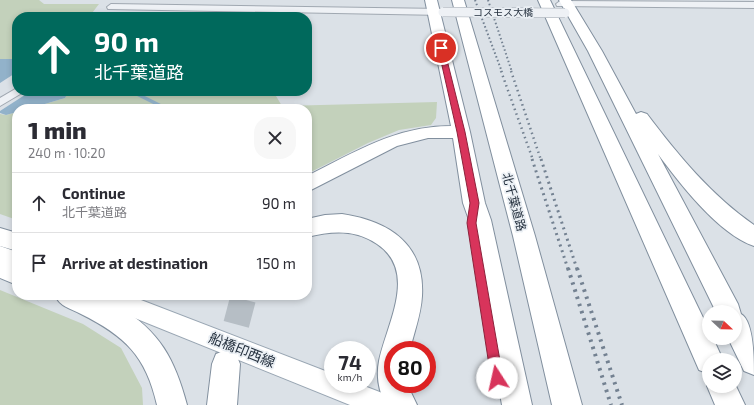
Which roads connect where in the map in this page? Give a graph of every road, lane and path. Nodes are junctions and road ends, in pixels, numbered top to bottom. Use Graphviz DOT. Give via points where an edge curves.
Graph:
graph roads {
  1 [pos="132,0"];
  2 [pos="218,0"];
  3 [pos="329,1"];
  4 [pos="438,4"];
  5 [pos="292,5"];
  6 [pos="754,5"];
  7 [pos="111,6"];
  8 [pos="562,6"];
  9 [pos="126,7"];
  10 [pos="121,12"];
  11 [pos="731,14"];
  12 [pos="595,51"];
  13 [pos="12,84"];
  14 [pos="0,92"];
  15 [pos="12,95"];
  16 [pos="0,103"];
  17 [pos="461,132"];
  18 [pos="312,182"];
  19 [pos="474,203"];
  20 [pos="312,227"];
  21 [pos="754,237"];
  22 [pos="0,238"];
  23 [pos="12,241"];
  24 [pos="0,254"];
  25 [pos="12,259"];
  26 [pos="0,267"];
  27 [pos="12,272"];
  28 [pos="77,300"];
  29 [pos="116,300"];
  30 [pos="725,305"];
  31 [pos="742,338"];
  32 [pos="399,341"];
  33 [pos="706,353"];
  34 [pos="754,361"];
  35 [pos="226,364"];
  36 [pos="396,393"];
  37 [pos="724,393"];
  38 [pos="172,405"];
  39 [pos="222,405"];
  40 [pos="381,405"];
  41 [pos="402,405"];
  42 [pos="502,405"];
  43 [pos="517,405"];
  44 [pos="567,405"];
  45 [pos="730,405"];
  1 -- 9 [label="street"];
  2 -- 5 [label="street"];
  3 -- 5 [label="street"];
  4 -- 5 [label="street, コスモス大橋"];
  4 -- 8 [label="street, コスモス大橋, bridge"];
  4 -- 17 [label="highway"];
  4 -- 44 [label="highway, 北千葉道路" via="524,236"];
  5 -- 9 [label="street"];
  6 -- 8 [label="street"];
  7 -- 9 [label="street"];
  8 -- 11 [label="street"];
  8 -- 12 [label="highway"];
  8 -- 33 [label="highway"];
  9 -- 10 [label="street"];
  12 -- 21 [label="highway" via="658,142 685,176 713,205"];
  12 -- 30 [label="highway"];
  13 -- 14 [label="street"];
  15 -- 16 [label="street"];
  17 -- 18 [label="highway" via="428,132 391,142"];
  17 -- 19 [label="highway"];
  19 -- 42 [label="highway" via="472,223"];
  19 -- 43 [label="highway"];
  20 -- 32 [label="highway" via="337,222 370,228 388,238 400,250 407,266 410,287 408,310"];
  22 -- 23 [label="highway"];
  24 -- 25 [label="main road"];
  26 -- 27 [label="highway"];
  28 -- 38 [label="highway" via="121,321 152,351 162,370"];
  29 -- 40 [label="main road, 船橋印西線"];
  31 -- 34 [label="highway"];
  35 -- 39 [label="highway"];
  36 -- 41 [label="highway"];
  37 -- 45 [label="highway"];
}
